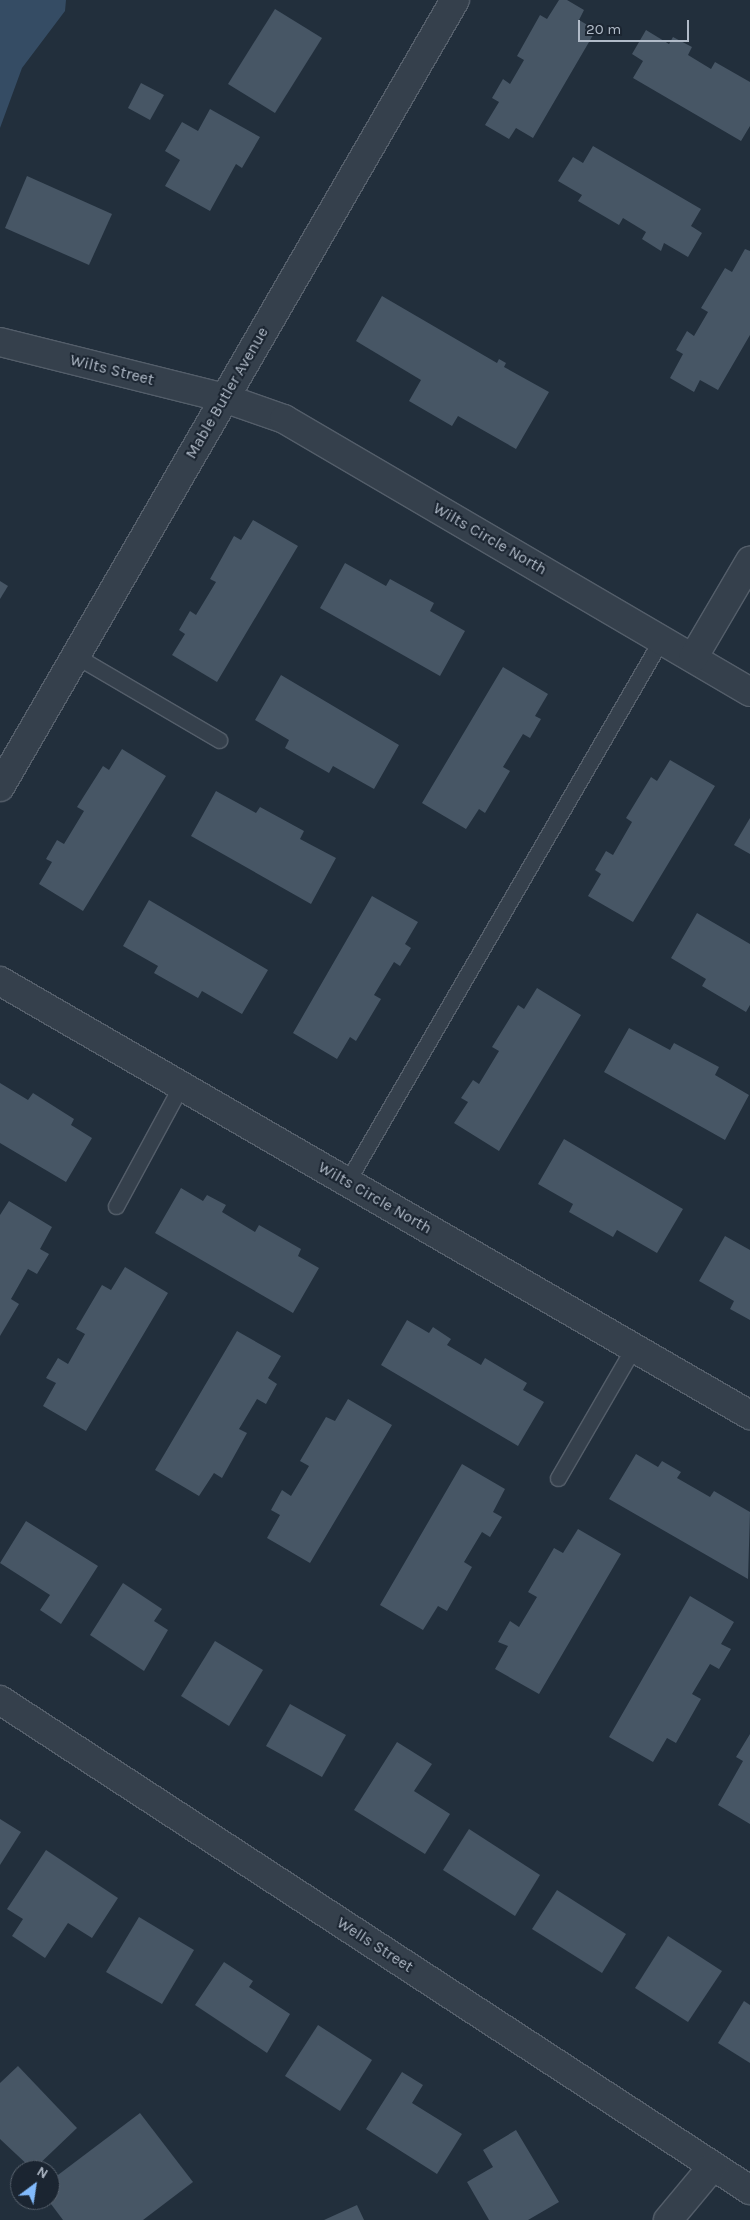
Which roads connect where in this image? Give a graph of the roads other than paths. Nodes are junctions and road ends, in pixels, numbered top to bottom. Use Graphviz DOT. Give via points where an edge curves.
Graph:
graph roads {
  1 [pos="456,0"];
  2 [pos="0,342"];
  3 [pos="224,398"];
  4 [pos="750,561"];
  5 [pos="662,640"];
  6 [pos="76,656"];
  7 [pos="693,658"];
  8 [pos="750,692"];
  9 [pos="218,740"];
  10 [pos="0,787"];
  11 [pos="0,980"];
  12 [pos="181,1086"];
  13 [pos="347,1182"];
  14 [pos="116,1206"];
  15 [pos="634,1347"];
  16 [pos="750,1414"];
  17 [pos="558,1478"];
  18 [pos="0,1700"];
  19 [pos="713,2166"];
  20 [pos="750,2190"];
  21 [pos="668,2220"];
  1 -- 3 [label="street, Mable Butler Avenue"];
  2 -- 3 [label="street, Wilts Street"];
  3 -- 5 [label="street, Wilts Circle North" via="284,419"];
  3 -- 6 [label="street, Mable Butler Avenue"];
  4 -- 7 [label="street"];
  5 -- 7 [label="street, Wilts Circle North"];
  5 -- 13 [label="lane"];
  6 -- 9 [label="lane"];
  6 -- 10 [label="street, Mable Butler Avenue"];
  7 -- 8 [label="street, Wilts Circle North"];
  11 -- 12 [label="street, Wilts Circle North"];
  12 -- 13 [label="street, Wilts Circle North"];
  12 -- 14 [label="lane"];
  13 -- 15 [label="street, Wilts Circle North"];
  15 -- 16 [label="street, Wilts Circle North"];
  15 -- 17 [label="lane"];
  18 -- 19 [label="street, Wells Street"];
  19 -- 20 [label="street, Wells Street"];
  19 -- 21 [label="street"];
}
